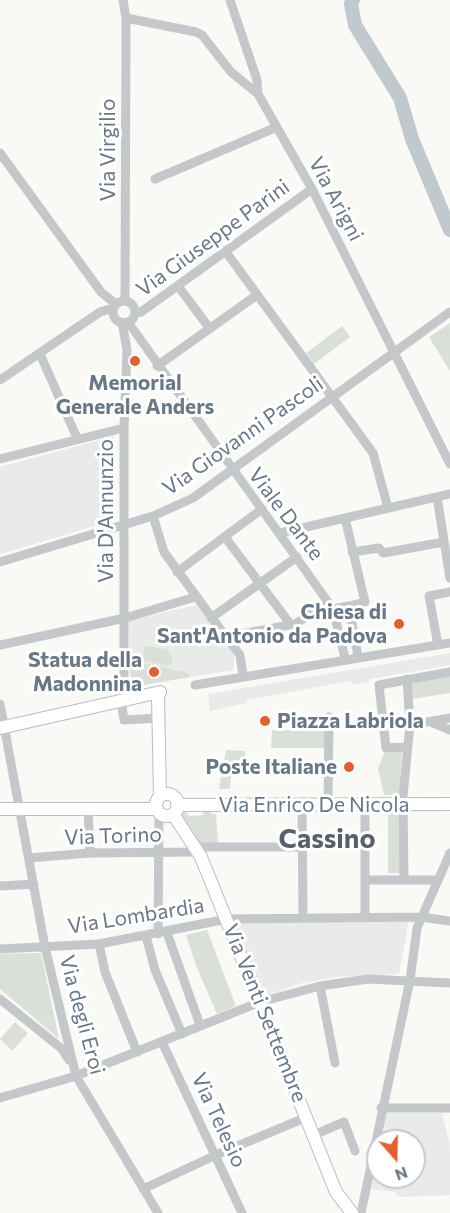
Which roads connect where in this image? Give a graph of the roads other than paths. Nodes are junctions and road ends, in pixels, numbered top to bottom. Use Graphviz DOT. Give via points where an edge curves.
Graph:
graph roads {
  1 [pos="123,0"];
  2 [pos="230,0"];
  3 [pos="126,18"];
  4 [pos="258,94"];
  5 [pos="277,127"];
  6 [pos="0,153"];
  7 [pos="155,179"];
  8 [pos="312,189"];
  9 [pos="226,252"];
  10 [pos="178,286"];
  11 [pos="257,295"];
  12 [pos="118,304"];
  13 [pos="135,312"];
  14 [pos="450,312"];
  15 [pos="125,322"];
  16 [pos="210,329"];
  17 [pos="394,353"];
  18 [pos="40,354"];
  19 [pos="157,366"];
  20 [pos="0,380"];
  21 [pos="331,396"];
  22 [pos="124,428"];
  23 [pos="78,438"];
  24 [pos="0,459"];
  25 [pos="450,464"];
  26 [pos="232,470"];
  27 [pos="450,494"];
  28 [pos="437,497"];
  29 [pos="388,508"];
  30 [pos="262,509"];
  31 [pos="153,516"];
  32 [pos="345,518"];
  33 [pos="124,524"];
  34 [pos="280,533"];
  35 [pos="225,537"];
  36 [pos="444,542"];
  37 [pos="352,552"];
  38 [pos="297,557"];
  39 [pos="0,562"];
  40 [pos="177,572"];
  41 [pos="450,578"];
  42 [pos="262,583"];
  43 [pos="450,592"];
  44 [pos="195,597"];
  45 [pos="331,606"];
  46 [pos="349,606"];
  47 [pos="125,618"];
  48 [pos="211,618"];
  49 [pos="291,625"];
  50 [pos="226,637"];
  51 [pos="450,643"];
  52 [pos="0,645"];
  53 [pos="438,645"];
  54 [pos="358,657"];
  55 [pos="345,658"];
  56 [pos="450,672"];
  57 [pos="243,676"];
  58 [pos="407,680"];
  59 [pos="195,685"];
  60 [pos="160,692"];
  61 [pos="122,700"];
  62 [pos="0,704"];
  63 [pos="329,717"];
  64 [pos="159,718"];
  65 [pos="450,718"];
  66 [pos="431,722"];
  67 [pos="410,725"];
  68 [pos="3,728"];
  69 [pos="450,730"];
  70 [pos="406,747"];
  71 [pos="161,802"];
  72 [pos="450,804"];
  73 [pos="365,805"];
  74 [pos="404,805"];
  75 [pos="302,806"];
  76 [pos="328,806"];
  77 [pos="0,809"];
  78 [pos="20,809"];
  79 [pos="88,809"];
  80 [pos="175,809"];
  81 [pos="302,847"];
  82 [pos="196,849"];
  83 [pos="90,853"];
  84 [pos="157,853"];
  85 [pos="450,853"];
  86 [pos="28,858"];
  87 [pos="365,880"];
  88 [pos="404,880"];
  89 [pos="436,880"];
  90 [pos="34,884"];
  91 [pos="0,886"];
  92 [pos="365,917"];
  93 [pos="421,917"];
  94 [pos="303,918"];
  95 [pos="227,919"];
  96 [pos="450,921"];
  97 [pos="163,933"];
  98 [pos="147,936"];
  99 [pos="99,944"];
  100 [pos="45,947"];
  101 [pos="0,949"];
  102 [pos="410,980"];
  103 [pos="450,983"];
  104 [pos="320,986"];
  105 [pos="0,999"];
  106 [pos="260,1002"];
  107 [pos="200,1025"];
  108 [pos="182,1034"];
  109 [pos="162,1042"];
  110 [pos="67,1049"];
  111 [pos="137,1052"];
  112 [pos="335,1063"];
  113 [pos="76,1076"];
  114 [pos="0,1098"];
  115 [pos="381,1108"];
  116 [pos="450,1108"];
  117 [pos="307,1118"];
  118 [pos="314,1135"];
  119 [pos="355,1151"];
  120 [pos="216,1155"];
  121 [pos="143,1189"];
  122 [pos="158,1213"];
  123 [pos="242,1213"];
  124 [pos="352,1213"];
  125 [pos="361,1213"];
  1 -- 3 [label="street, Via Virgilio"];
  2 -- 4 [label="street" via="257,80"];
  3 -- 4 [label="street, Via Arigni" via="196,32 231,72"];
  3 -- 12 [label="street, Via Virgilio"];
  4 -- 5 [label="street, Via Arigni"];
  5 -- 7 [label="street"];
  5 -- 8 [label="street, Via Arigni"];
  6 -- 12 [label="street" via="101,292"];
  8 -- 9 [label="street, Via Giuseppe Parini"];
  8 -- 17 [label="street, Via Arigni"];
  9 -- 10 [label="street, Via Giuseppe Parini"];
  9 -- 11 [label="street"];
  10 -- 13 [label="street, Via Giuseppe Parini" via="141,312"];
  10 -- 16 [label="street"];
  11 -- 16 [label="street"];
  11 -- 21 [label="street"];
  12 -- 13 [label="street" via="133,305"];
  12 -- 15 [label="street, Viale Dante" via="115,318"];
  12 -- 18 [label="street"];
  13 -- 15 [label="street"];
  14 -- 17 [label="street, Via Giovanni Pascoli"];
  15 -- 19 [label="street, Viale Dante"];
  15 -- 22 [label="street, Via D'Annunzio"];
  16 -- 19 [label="street"];
  17 -- 21 [label="street, Via Giovanni Pascoli"];
  17 -- 25 [label="street, Via Arigni"];
  18 -- 20 [label="street"];
  18 -- 23 [label="street"];
  19 -- 26 [label="street, Viale Dante"];
  21 -- 26 [label="street, Via Giovanni Pascoli"];
  21 -- 29 [label="street" via="373,453"];
  22 -- 23 [label="street"];
  22 -- 33 [label="street, Via D'Annunzio"];
  23 -- 24 [label="street"];
  26 -- 30 [label="street, Viale Dante"];
  26 -- 31 [label="street, Via Giovanni Pascoli" via="193,498"];
  27 -- 28 [label="street"];
  28 -- 29 [label="street"];
  28 -- 36 [label="street"];
  29 -- 32 [label="street"];
  30 -- 34 [label="street, Viale Dante"];
  30 -- 35 [label="street"];
  31 -- 33 [label="street, Via Giovanni Pascoli"];
  31 -- 40 [label="street" via="164,552"];
  32 -- 34 [label="street"];
  32 -- 37 [label="street"];
  33 -- 39 [label="street, Via Giovanni Pascoli"];
  33 -- 47 [label="street, Via D'Annunzio"];
  34 -- 38 [label="street, Viale Dante"];
  35 -- 40 [label="street"];
  35 -- 42 [label="street"];
  36 -- 37 [label="street" via="383,553 379,548"];
  36 -- 41 [label="street"];
  37 -- 46 [label="street" via="364,602"];
  38 -- 42 [label="street"];
  38 -- 45 [label="street, Viale Dante"];
  40 -- 44 [label="street"];
  42 -- 48 [label="street"];
  42 -- 49 [label="street"];
  43 -- 53 [label="street" via="429,596"];
  44 -- 47 [label="street"];
  44 -- 48 [label="street"];
  45 -- 46 [label="street"];
  45 -- 49 [label="street"];
  45 -- 55 [label="street"];
  46 -- 54 [label="street"];
  47 -- 52 [label="street"];
  47 -- 61 [label="street, Via D'Annunzio"];
  48 -- 50 [label="street"];
  49 -- 50 [label="street"];
  50 -- 57 [label="street" via="240,656"];
  51 -- 53 [label="street"];
  53 -- 54 [label="street"];
  54 -- 55 [label="street"];
  55 -- 57 [label="street"];
  56 -- 58 [label="street"];
  57 -- 59 [label="street"];
  58 -- 67 [label="street"];
  58 -- 70 [label="street" via="379,685 386,748"];
  60 -- 61 [label="main road"];
  60 -- 64 [label="main road"];
  60 -- 71 [label="main road" via="165,698"];
  61 -- 64 [label="street" via="124,720"];
  61 -- 68 [label="main road"];
  62 -- 68 [label="street, Via degli Eroi"];
  63 -- 76 [label="street"];
  64 -- 71 [label="main road"];
  65 -- 66 [label="street"];
  66 -- 67 [label="street"];
  66 -- 69 [label="street"];
  67 -- 70 [label="street"];
  68 -- 78 [label="street, Via degli Eroi"];
  70 -- 74 [label="street"];
  71 -- 79 [label="main road"];
  71 -- 80 [label="main road, Via Enrico De Nicola" via="164,815"];
  71 -- 80 [label="main road, Via Venti Settembre" via="173,796"];
  71 -- 84 [label="street"];
  72 -- 74 [label="main road, Via Enrico De Nicola"];
  73 -- 74 [label="main road, Via Enrico De Nicola"];
  73 -- 76 [label="main road, Via Enrico De Nicola"];
  73 -- 87 [label="street"];
  74 -- 88 [label="street"];
  75 -- 76 [label="main road, Via Enrico De Nicola"];
  75 -- 80 [label="main road, Via Enrico De Nicola"];
  75 -- 81 [label="street"];
  77 -- 78 [label="main road"];
  78 -- 79 [label="main road"];
  78 -- 86 [label="street, Via degli Eroi"];
  79 -- 83 [label="street"];
  80 -- 82 [label="main road, Via Venti Settembre"];
  81 -- 82 [label="street, Via Torino"];
  81 -- 94 [label="street"];
  82 -- 84 [label="street, Via Torino"];
  82 -- 95 [label="main road, Via Venti Settembre"];
  83 -- 84 [label="street, Via Torino"];
  83 -- 86 [label="street, Via Torino"];
  84 -- 97 [label="street"];
  85 -- 89 [label="street"];
  86 -- 90 [label="street, Via degli Eroi"];
  87 -- 88 [label="street"];
  87 -- 92 [label="street"];
  88 -- 89 [label="street"];
  89 -- 93 [label="street"];
  90 -- 91 [label="street"];
  90 -- 100 [label="street, Via degli Eroi"];
  92 -- 93 [label="street, Via Lombardia"];
  92 -- 94 [label="street, Via Lombardia"];
  93 -- 96 [label="street, Via Lombardia"];
  93 -- 102 [label="street"];
  94 -- 95 [label="street, Via Lombardia"];
  95 -- 97 [label="street, Via Lombardia"];
  95 -- 106 [label="main road, Via Venti Settembre"];
  97 -- 98 [label="street, Via Lombardia"];
  97 -- 107 [label="street"];
  98 -- 99 [label="street, Via Lombardia"];
  98 -- 108 [label="street" via="155,970"];
  99 -- 100 [label="street, Via Lombardia"];
  99 -- 111 [label="street" via="105,972"];
  100 -- 101 [label="street, Via Lombardia"];
  100 -- 110 [label="street, Via degli Eroi"];
  102 -- 103 [label="street"];
  102 -- 104 [label="street" via="368,979"];
  102 -- 115 [label="street"];
  104 -- 106 [label="street"];
  104 -- 112 [label="street"];
  105 -- 110 [label="street"];
  106 -- 107 [label="street"];
  106 -- 117 [label="main road, Via Venti Settembre"];
  107 -- 108 [label="street"];
  108 -- 109 [label="street"];
  109 -- 111 [label="street"];
  109 -- 120 [label="street, Via Telesio"];
  110 -- 113 [label="street, Via degli Eroi"];
  111 -- 113 [label="street"];
  113 -- 114 [label="street"];
  113 -- 121 [label="street, Via degli Eroi"];
  115 -- 116 [label="street"];
  115 -- 125 [label="street"];
  117 -- 118 [label="main road, Via Venti Settembre"];
  117 -- 120 [label="street"];
  118 -- 119 [label="street" via="344,1122"];
  118 -- 124 [label="main road, Via Venti Settembre" via="336,1192"];
  120 -- 121 [label="street"];
  120 -- 123 [label="street, Via Telesio"];
  121 -- 122 [label="street, Via degli Eroi"];
}
